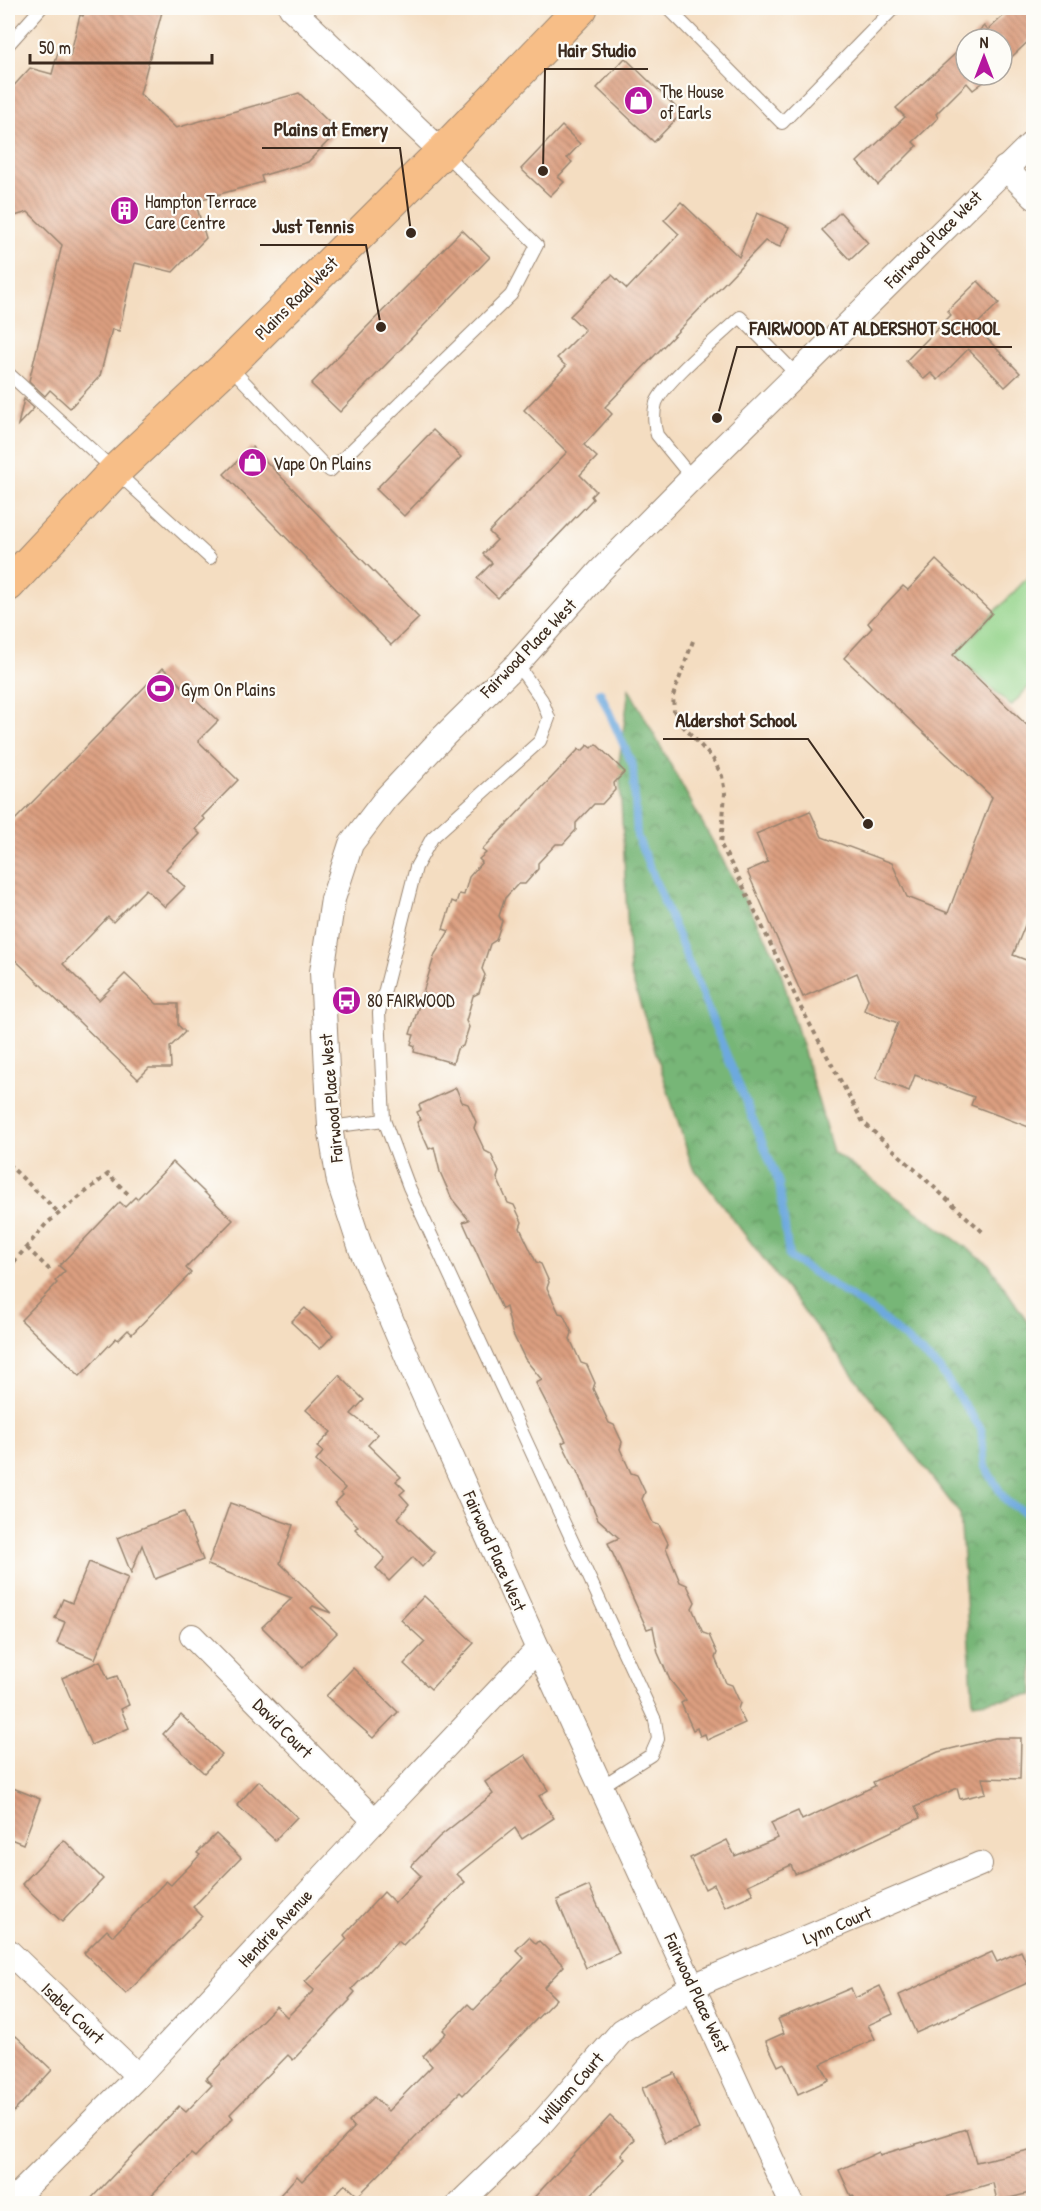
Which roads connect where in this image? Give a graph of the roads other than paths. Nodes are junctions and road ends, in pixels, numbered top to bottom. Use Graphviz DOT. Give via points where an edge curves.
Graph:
graph roads {
  1 [pos="41,8"];
  2 [pos="291,8"];
  3 [pos="581,8"];
  4 [pos="668,8"];
  5 [pos="887,10"];
  6 [pos="8,45"];
  7 [pos="1034,141"];
  8 [pos="442,152"];
  9 [pos="1005,168"];
  10 [pos="1034,196"];
  11 [pos="228,365"];
  12 [pos="8,373"];
  13 [pos="796,374"];
  14 [pos="116,470"];
  15 [pos="692,478"];
  16 [pos="210,558"];
  17 [pos="8,585"];
  18 [pos="517,664"];
  19 [pos="384,1120"];
  20 [pos="330,1127"];
  21 [pos="192,1636"];
  22 [pos="538,1649"];
  23 [pos="602,1786"];
  24 [pos="375,1821"];
  25 [pos="980,1864"];
  26 [pos="8,1951"];
  27 [pos="693,1986"];
  28 [pos="138,2076"];
  29 [pos="9,2204"];
  30 [pos="459,2204"];
  31 [pos="792,2204"];
  1 -- 6 [label="lane"];
  2 -- 8 [label="street"];
  3 -- 8 [label="main road, Plains Road West"];
  4 -- 5 [label="lane" via="782,123"];
  7 -- 9 [label="street, Fairwood Place West"];
  8 -- 11 [label="main road, Plains Road West"];
  8 -- 11 [label="lane" via="537,245 511,295 330,471"];
  9 -- 10 [label="street"];
  9 -- 13 [label="street, Fairwood Place West"];
  11 -- 14 [label="main road, Plains Road West"];
  12 -- 14 [label="lane"];
  13 -- 15 [label="street, Fairwood Place West"];
  13 -- 15 [label="lane" via="740,317 666,387 657,402 657,435"];
  14 -- 16 [label="lane"];
  14 -- 17 [label="main road, Plains Road West"];
  15 -- 18 [label="street, Fairwood Place West" via="600,571"];
  18 -- 19 [label="lane" via="542,700 549,718 540,741 432,838 416,867 379,1013"];
  18 -- 20 [label="street, Fairwood Place West" via="386,798 351,844 333,899 322,972"];
  19 -- 20 [label="lane"];
  19 -- 23 [label="lane" via="409,1186 655,1720 658,1739 651,1755"];
  20 -- 22 [label="street, Fairwood Place West" via="339,1182 361,1249"];
  21 -- 24 [label="street, David Court"];
  22 -- 23 [label="street, Fairwood Place West"];
  22 -- 24 [label="street, Hendrie Avenue"];
  23 -- 27 [label="street, Fairwood Place West"];
  24 -- 28 [label="street, Hendrie Avenue"];
  25 -- 27 [label="street, Lynn Court"];
  26 -- 28 [label="street, Isabel Court"];
  27 -- 30 [label="street, William Court" via="622,2031 532,2134"];
  27 -- 31 [label="street, Fairwood Place West"];
  28 -- 29 [label="street, Hendrie Avenue"];
}
